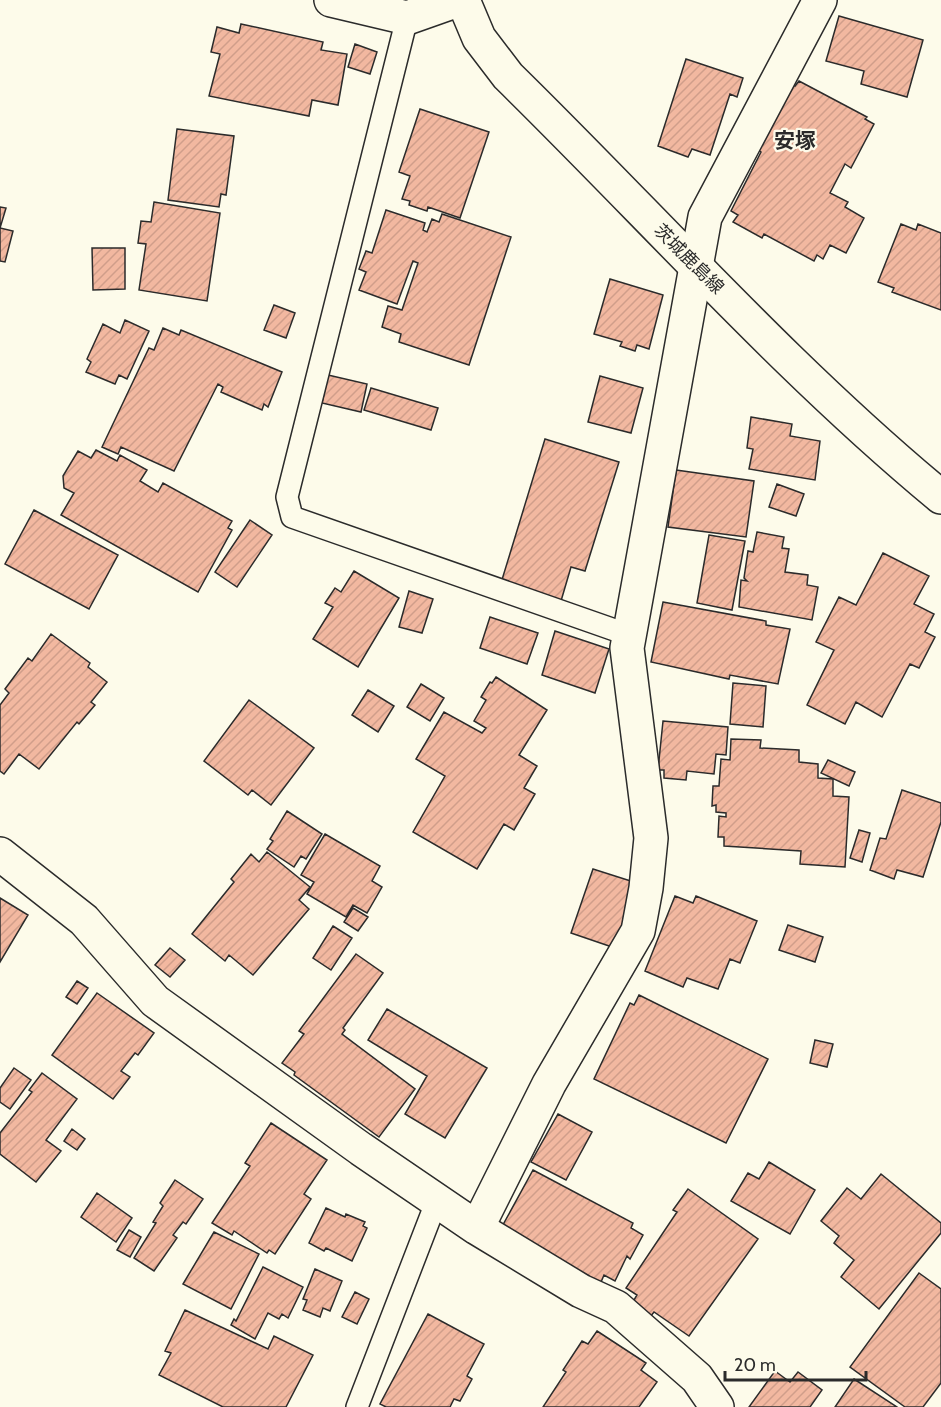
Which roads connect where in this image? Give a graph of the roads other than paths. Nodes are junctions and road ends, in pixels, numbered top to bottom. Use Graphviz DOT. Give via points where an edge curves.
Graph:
graph roads {
  1 [pos="331,0"];
  2 [pos="461,0"];
  3 [pos="820,0"];
  4 [pos="407,18"];
  5 [pos="696,265"];
  6 [pos="941,497"];
  7 [pos="629,635"];
  8 [pos="0,854"];
  9 [pos="436,1200"];
  10 [pos="477,1228"];
  11 [pos="357,1407"];
  12 [pos="717,1407"];
  1 -- 4 [label="street"];
  2 -- 4 [label="street"];
  2 -- 5 [label="street, 茨城鹿島線" via="478,38 508,76"];
  3 -- 5 [label="street" via="705,218"];
  4 -- 7 [label="lane" via="287,497 292,517"];
  5 -- 6 [label="street, 茨城鹿島線" via="825,396"];
  5 -- 7 [label="street"];
  7 -- 10 [label="street" via="627,648 651,837 638,931 549,1084"];
  8 -- 9 [label="street" via="84,920 154,1001"];
  9 -- 10 [label="street"];
  9 -- 11 [label="lane"];
  10 -- 12 [label="street" via="616,1308 697,1378"];
}
